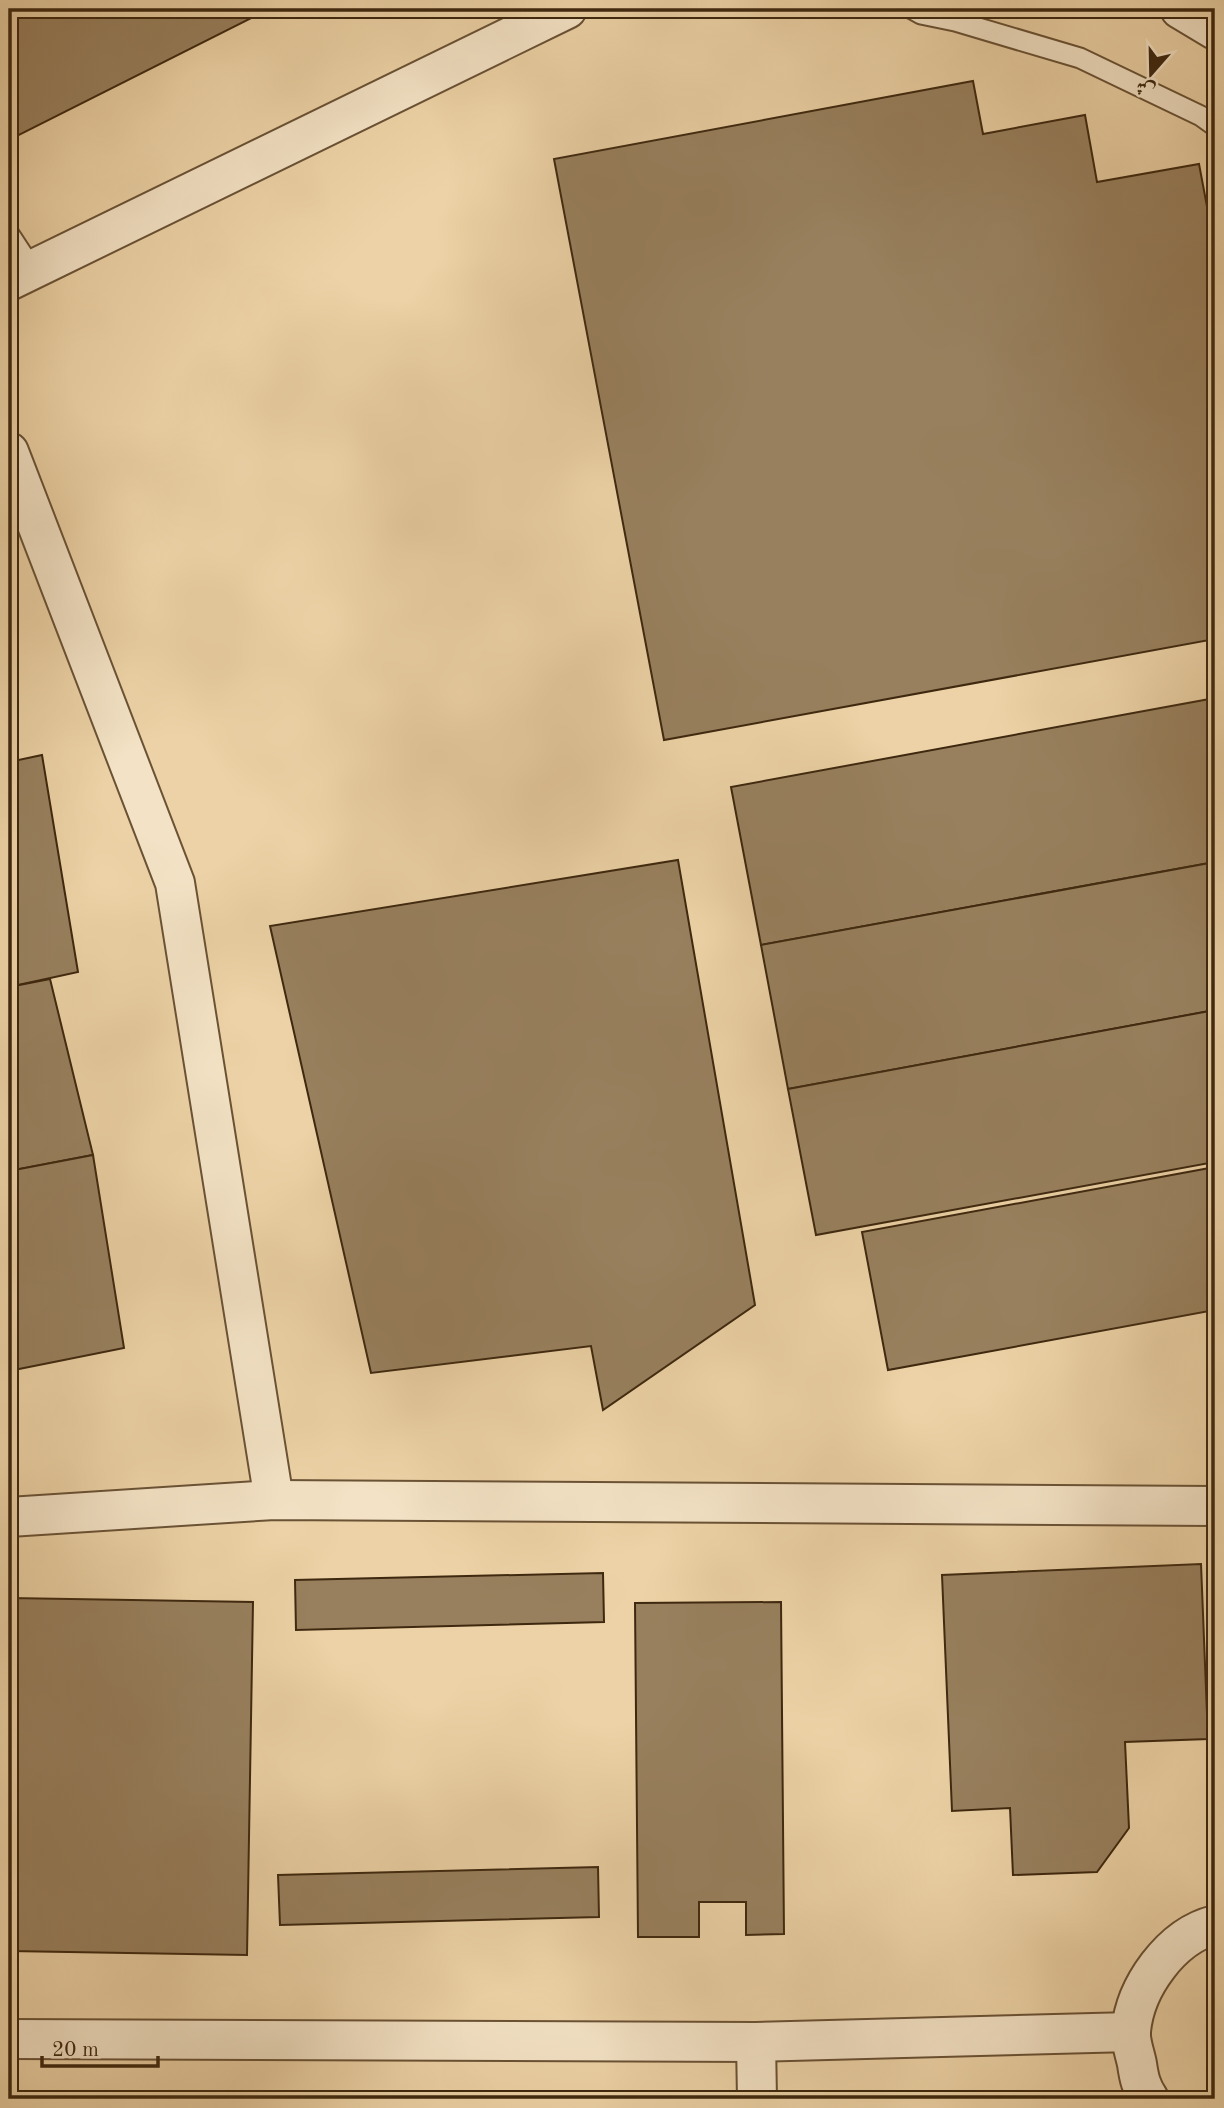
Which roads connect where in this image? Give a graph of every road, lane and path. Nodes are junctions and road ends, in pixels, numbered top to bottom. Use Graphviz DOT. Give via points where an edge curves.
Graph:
graph roads {
  1 [pos="567,9"];
  2 [pos="912,9"];
  3 [pos="1180,9"];
  4 [pos="1215,30"];
  5 [pos="1215,126"];
  6 [pos="9,234"];
  7 [pos="20,275"];
  8 [pos="9,452"];
  9 [pos="274,1500"];
  10 [pos="1215,1506"];
  11 [pos="9,1517"];
  12 [pos="1215,1925"];
  13 [pos="1131,2032"];
  14 [pos="9,2039"];
  15 [pos="756,2042"];
  16 [pos="757,2099"];
  17 [pos="1149,2099"];
  1 -- 7 [label="street"];
  2 -- 5 [label="lane" via="1080,58"];
  3 -- 4 [label="street"];
  6 -- 7 [label="lane"];
  8 -- 9 [label="street" via="175,883"];
  9 -- 10 [label="street"];
  9 -- 11 [label="street"];
  12 -- 13 [label="street" via="1167,1953 1142,1989"];
  13 -- 15 [label="street"];
  13 -- 17 [label="street" via="1141,2087"];
  14 -- 15 [label="street"];
  15 -- 16 [label="street"];
}
